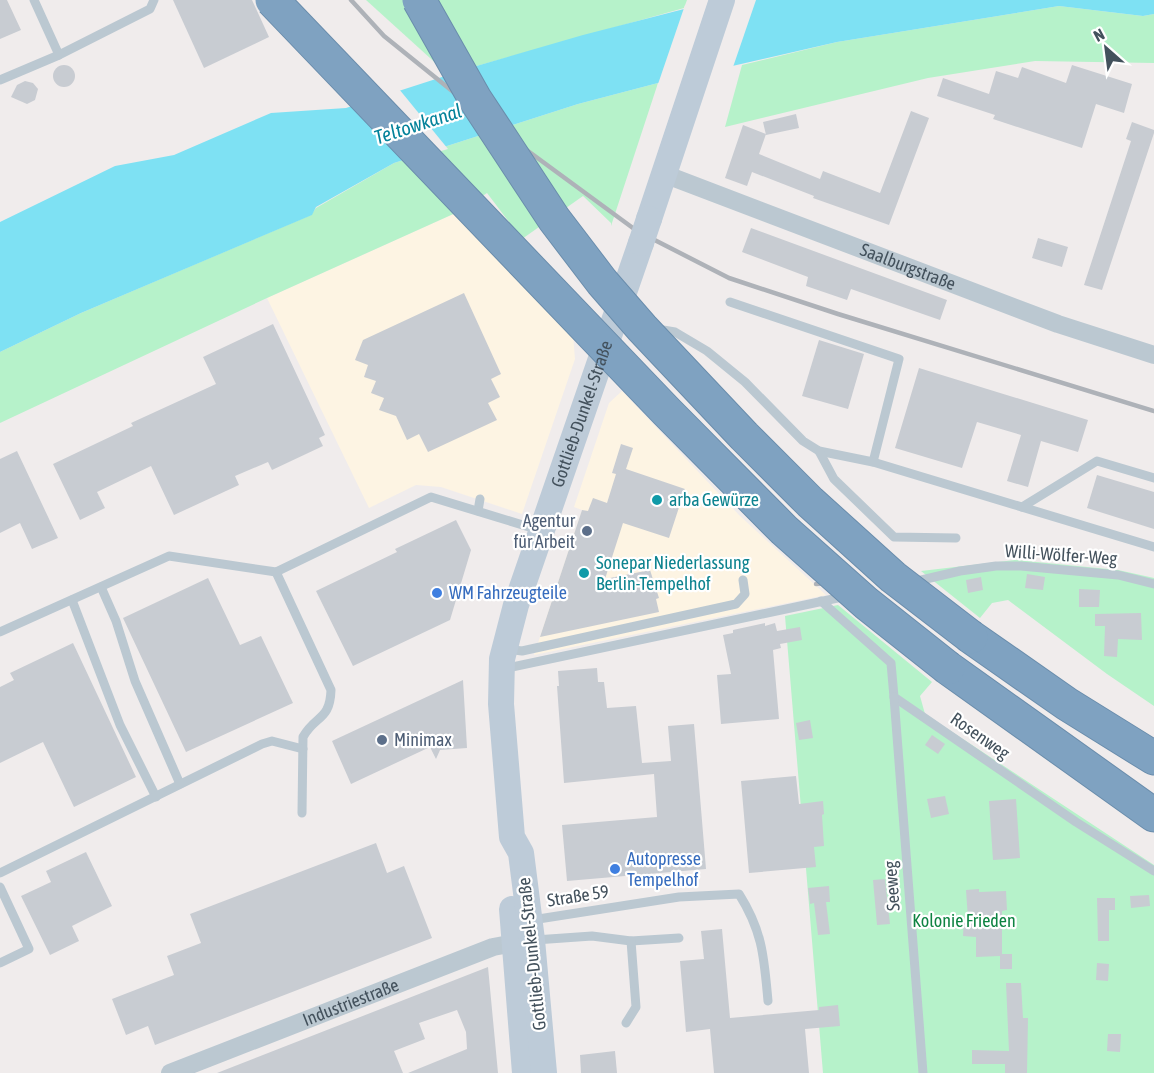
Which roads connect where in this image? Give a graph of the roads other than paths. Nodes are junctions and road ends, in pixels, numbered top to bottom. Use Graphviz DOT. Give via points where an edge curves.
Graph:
graph roads {
  1 [pos="34,0"];
  2 [pos="154,0"];
  3 [pos="272,0"];
  4 [pos="419,0"];
  5 [pos="722,0"];
  6 [pos="59,55"];
  7 [pos="0,80"];
  8 [pos="664,174"];
  9 [pos="622,299"];
  10 [pos="730,302"];
  11 [pos="1154,355"];
  12 [pos="819,451"];
  13 [pos="873,462"];
  14 [pos="1154,478"];
  15 [pos="480,499"];
  16 [pos="1022,507"];
  17 [pos="478,511"];
  18 [pos="542,531"];
  19 [pos="956,538"];
  20 [pos="1154,547"];
  21 [pos="276,572"];
  22 [pos="743,580"];
  23 [pos="1154,584"];
  24 [pos="101,587"];
  25 [pos="886,588"];
  26 [pos="864,592"];
  27 [pos="72,600"];
  28 [pos="821,601"];
  29 [pos="0,632"];
  30 [pos="503,659"];
  31 [pos="894,697"];
  32 [pos="303,749"];
  33 [pos="1145,758"];
  34 [pos="1075,760"];
  35 [pos="180,784"];
  36 [pos="1134,789"];
  37 [pos="156,797"];
  38 [pos="302,813"];
  39 [pos="1154,815"];
  40 [pos="1154,871"];
  41 [pos="0,873"];
  42 [pos="0,887"];
  43 [pos="10,908"];
  44 [pos="0,913"];
  45 [pos="525,934"];
  46 [pos="679,938"];
  47 [pos="631,941"];
  48 [pos="0,963"];
  49 [pos="768,1001"];
  50 [pos="626,1023"];
  51 [pos="170,1073"];
  52 [pos="525,1073"];
  53 [pos="544,1073"];
  54 [pos="923,1073"];
  1 -- 6 [label="lane"];
  2 -- 6 [label="lane" via="150,9"];
  3 -- 34 [label="highway, bridge" via="784,530 866,603 948,668"];
  4 -- 33 [label="highway, bridge" via="475,99 554,219 642,328 744,436 893,577 971,637"];
  5 -- 8 [label="street, Gottlieb-Dunkel-Straße"];
  6 -- 7 [label="lane"];
  8 -- 9 [label="street, Gottlieb-Dunkel-Straße, bridge"];
  8 -- 11 [label="street, Saalburgstraße" via="1058,324"];
  9 -- 12 [label="lane" via="652,328 675,332 707,351 745,382 803,441"];
  9 -- 18 [label="street, Gottlieb-Dunkel-Straße"];
  10 -- 13 [label="lane" via="899,359"];
  12 -- 13 [label="lane"];
  12 -- 19 [label="lane" via="834,479 894,537"];
  13 -- 16 [label="lane"];
  14 -- 16 [label="lane" via="1098,461"];
  15 -- 17 [label="lane"];
  16 -- 20 [label="lane"];
  17 -- 18 [label="lane"];
  17 -- 21 [label="lane" via="431,497"];
  18 -- 30 [label="street, Gottlieb-Dunkel-Straße" via="516,605"];
  21 -- 24 [label="lane" via="169,556"];
  21 -- 32 [label="lane" via="331,690 331,705 308,729"];
  22 -- 30 [label="lane" via="745,594 736,604 522,651"];
  23 -- 25 [label="lane, Willi-Wölfer-Weg" via="1118,575 996,566"];
  24 -- 27 [label="lane"];
  24 -- 35 [label="lane" via="135,681"];
  26 -- 28 [label="lane"];
  27 -- 29 [label="lane"];
  27 -- 37 [label="lane" via="120,725"];
  28 -- 30 [label="lane"];
  28 -- 31 [label="lane" via="891,663"];
  30 -- 45 [label="street, Gottlieb-Dunkel-Straße" via="501,704 512,837 508,852"];
  31 -- 40 [label="lane, Rosenweg"];
  31 -- 54 [label="lane, Seeweg"];
  32 -- 35 [label="lane" via="272,741"];
  32 -- 38 [label="lane"];
  34 -- 36 [label="lane"];
  34 -- 39 [label="highway"];
  35 -- 37 [label="lane"];
  37 -- 41 [label="lane"];
  42 -- 43 [label="lane"];
  43 -- 44 [label="lane"];
  43 -- 48 [label="lane" via="29,949"];
  45 -- 47 [label="lane"];
  45 -- 49 [label="lane, Straße 59" via="679,897 739,894 762,944"];
  45 -- 51 [label="street, Industriestraße"];
  45 -- 52 [label="street, Gottlieb-Dunkel-Straße"];
  45 -- 53 [label="street, Gottlieb-Dunkel-Straße"];
  46 -- 47 [label="lane"];
  47 -- 50 [label="lane" via="636,1007"];
}
